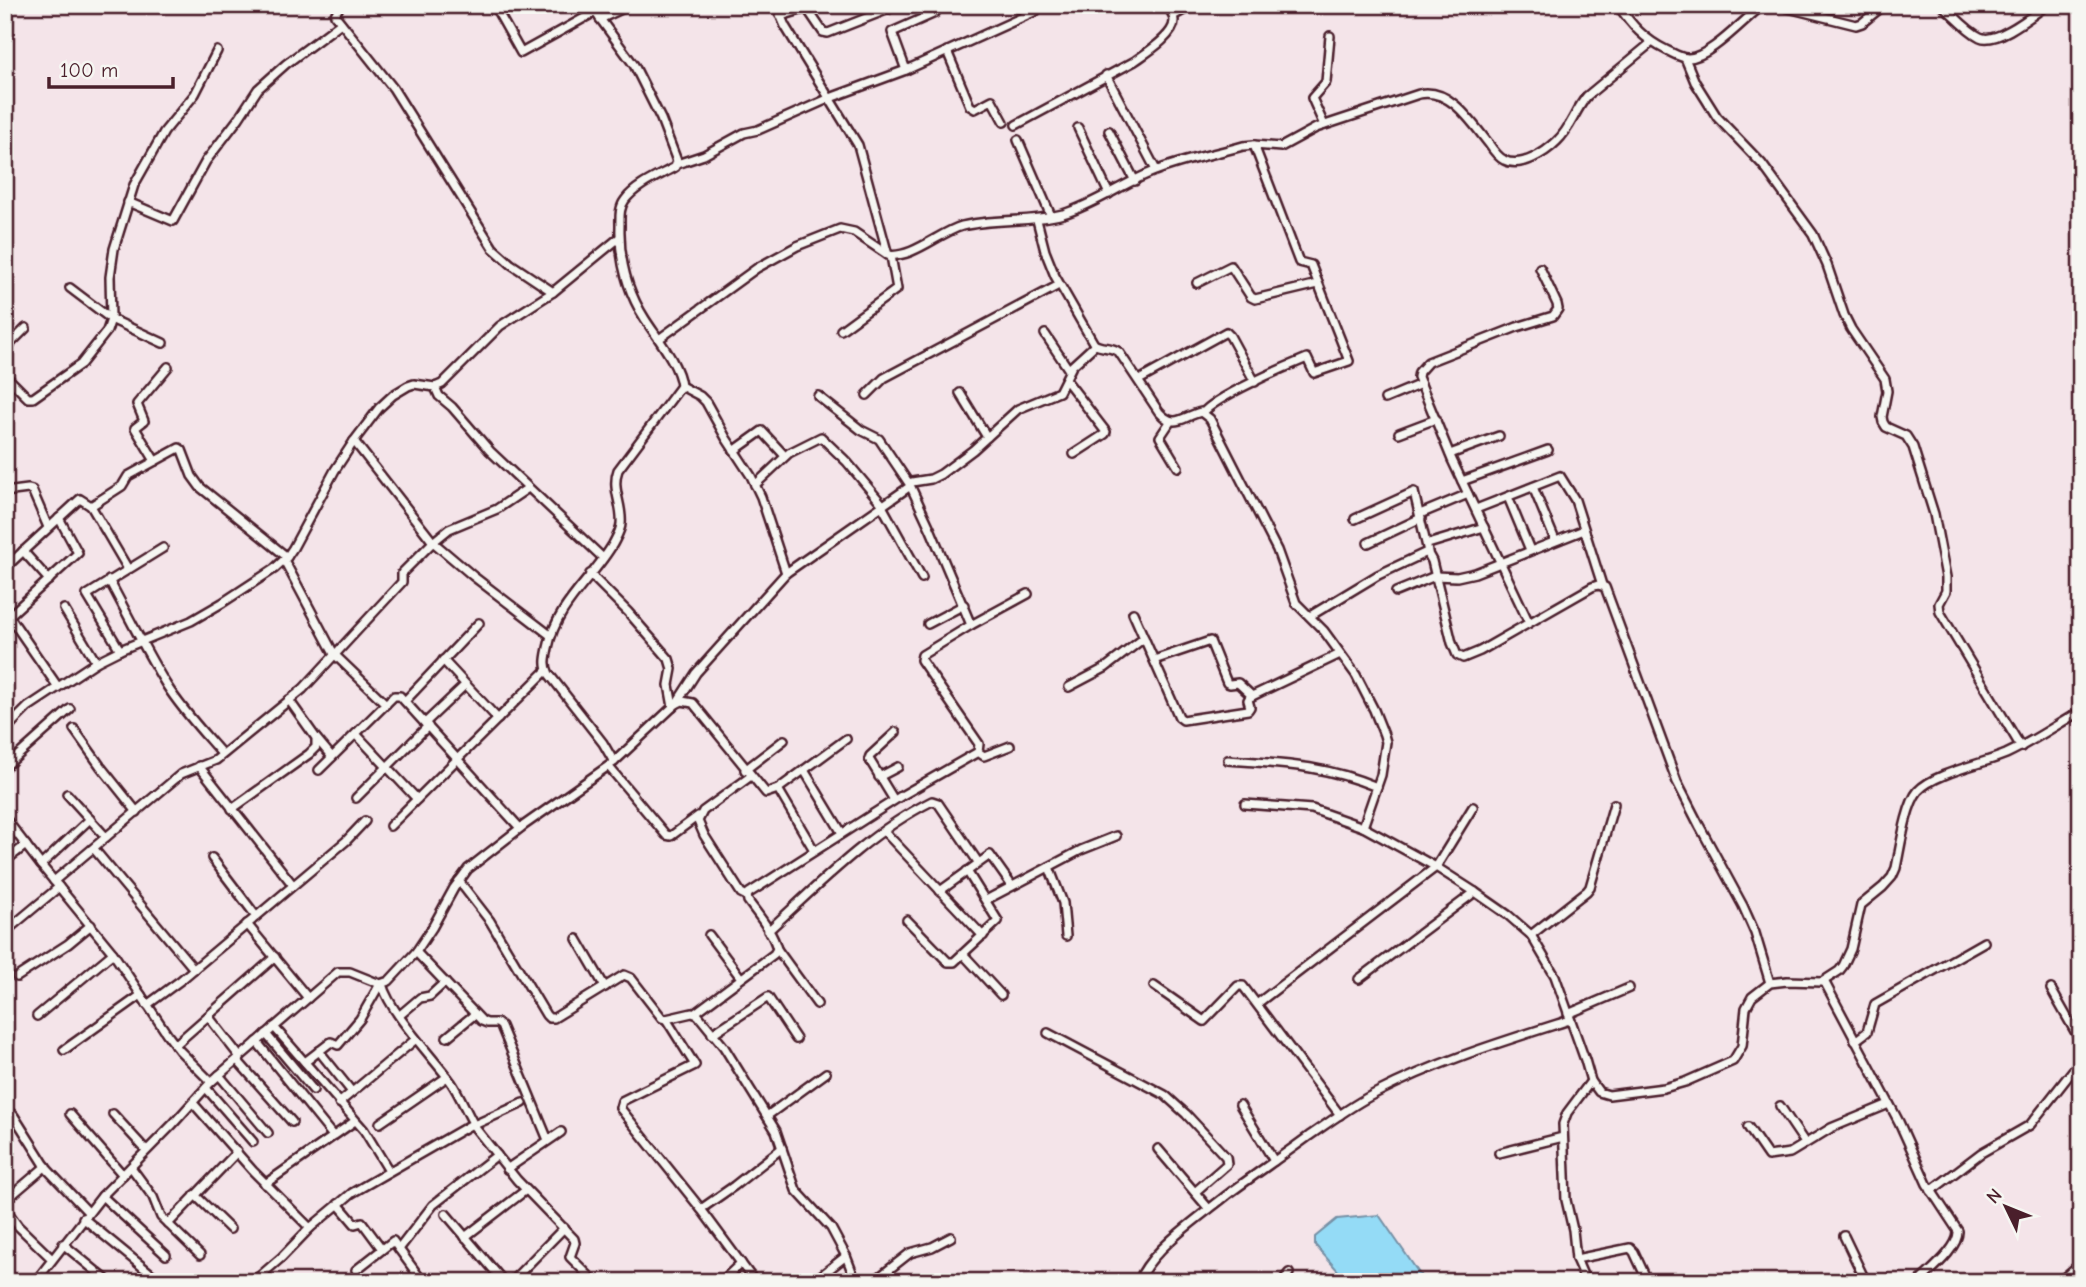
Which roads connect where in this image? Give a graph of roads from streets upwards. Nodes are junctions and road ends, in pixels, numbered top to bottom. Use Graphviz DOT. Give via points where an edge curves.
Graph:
graph roads {
  1 [pos="340,5"];
  2 [pos="494,5"];
  3 [pos="630,5"];
  4 [pos="776,5"];
  5 [pos="1168,5"];
  6 [pos="1193,5"];
  7 [pos="1618,5"];
  8 [pos="1763,5"];
  9 [pos="1776,5"];
  10 [pos="1884,5"];
  11 [pos="1942,5"];
  12 [pos="2047,5"];
  13 [pos="592,9"];
  14 [pos="889,9"];
  15 [pos="1036,11"];
  16 [pos="935,13"];
  17 [pos="781,16"];
  18 [pos="1173,16"];
  19 [pos="600,19"];
  20 [pos="341,23"];
  21 [pos="1330,36"];
  22 [pos="1651,43"];
  23 [pos="217,51"];
  24 [pos="947,51"];
  25 [pos="1685,58"];
  26 [pos="906,70"];
  27 [pos="1107,75"];
  28 [pos="830,98"];
  29 [pos="1004,122"];
  30 [pos="1016,125"];
  31 [pos="1324,125"];
  32 [pos="1079,128"];
  33 [pos="1109,131"];
  34 [pos="1018,140"];
  35 [pos="1254,145"];
  36 [pos="677,164"];
  37 [pos="1156,170"];
  38 [pos="1135,180"];
  39 [pos="1109,194"];
  40 [pos="128,202"];
  41 [pos="1051,216"];
  42 [pos="1037,220"];
  43 [pos="619,238"];
  44 [pos="890,256"];
  45 [pos="1540,268"];
  46 [pos="1197,283"];
  47 [pos="1318,284"];
  48 [pos="1059,285"];
  49 [pos="70,288"];
  50 [pos="553,292"];
  51 [pos="111,319"];
  52 [pos="26,328"];
  53 [pos="841,330"];
  54 [pos="1045,334"];
  55 [pos="659,339"];
  56 [pos="163,343"];
  57 [pos="1096,345"];
  58 [pos="5,349"];
  59 [pos="168,367"];
  60 [pos="1069,370"];
  61 [pos="5,375"];
  62 [pos="1066,380"];
  63 [pos="1139,380"];
  64 [pos="1255,382"];
  65 [pos="1421,384"];
  66 [pos="681,386"];
  67 [pos="435,387"];
  68 [pos="960,393"];
  69 [pos="818,396"];
  70 [pos="867,396"];
  71 [pos="1385,399"];
  72 [pos="1203,413"];
  73 [pos="1436,419"];
  74 [pos="1170,422"];
  75 [pos="1399,433"];
  76 [pos="1499,436"];
  77 [pos="987,437"];
  78 [pos="354,441"];
  79 [pos="1548,450"];
  80 [pos="734,451"];
  81 [pos="1074,454"];
  82 [pos="1450,454"];
  83 [pos="785,456"];
  84 [pos="155,461"];
  85 [pos="1178,467"];
  86 [pos="1462,481"];
  87 [pos="755,485"];
  88 [pos="909,486"];
  89 [pos="1533,486"];
  90 [pos="528,488"];
  91 [pos="5,492"];
  92 [pos="1468,494"];
  93 [pos="1508,497"];
  94 [pos="91,506"];
  95 [pos="882,506"];
  96 [pos="1476,509"];
  97 [pos="1421,516"];
  98 [pos="59,518"];
  99 [pos="1354,519"];
  100 [pos="48,527"];
  101 [pos="1484,527"];
  102 [pos="1584,530"];
  103 [pos="1555,540"];
  104 [pos="433,542"];
  105 [pos="1368,543"];
  106 [pos="163,548"];
  107 [pos="1428,548"];
  108 [pos="1530,550"];
  109 [pos="23,551"];
  110 [pos="285,558"];
  111 [pos="603,558"];
  112 [pos="1500,562"];
  113 [pos="5,568"];
  114 [pos="128,569"];
  115 [pos="786,573"];
  116 [pos="590,574"];
  117 [pos="1435,576"];
  118 [pos="922,578"];
  119 [pos="109,579"];
  120 [pos="50,580"];
  121 [pos="1602,585"];
  122 [pos="1396,592"];
  123 [pos="1028,594"];
  124 [pos="964,605"];
  125 [pos="64,609"];
  126 [pos="1133,613"];
  127 [pos="1310,616"];
  128 [pos="8,622"];
  129 [pos="479,623"];
  130 [pos="1529,623"];
  131 [pos="928,624"];
  132 [pos="971,625"];
  133 [pos="550,635"];
  134 [pos="1144,638"];
  135 [pos="141,641"];
  136 [pos="120,650"];
  137 [pos="334,653"];
  138 [pos="1340,654"];
  139 [pos="443,660"];
  140 [pos="1154,660"];
  141 [pos="96,662"];
  142 [pos="547,670"];
  143 [pos="466,685"];
  144 [pos="58,687"];
  145 [pos="1069,687"];
  146 [pos="1252,696"];
  147 [pos="289,700"];
  148 [pos="405,701"];
  149 [pos="386,704"];
  150 [pos="674,705"];
  151 [pos="70,709"];
  152 [pos="2081,711"];
  153 [pos="498,719"];
  154 [pos="427,724"];
  155 [pos="74,729"];
  156 [pos="5,730"];
  157 [pos="896,732"];
  158 [pos="356,734"];
  159 [pos="316,738"];
  160 [pos="846,739"];
  161 [pos="784,740"];
  162 [pos="1010,746"];
  163 [pos="2021,747"];
  164 [pos="978,752"];
  165 [pos="222,754"];
  166 [pos="332,757"];
  167 [pos="458,758"];
  168 [pos="1228,760"];
  169 [pos="612,765"];
  170 [pos="199,766"];
  171 [pos="5,767"];
  172 [pos="387,767"];
  173 [pos="898,767"];
  174 [pos="319,770"];
  175 [pos="804,770"];
  176 [pos="748,773"];
  177 [pos="879,777"];
  178 [pos="1377,788"];
  179 [pos="778,789"];
  180 [pos="67,794"];
  181 [pos="356,799"];
  182 [pos="417,799"];
  183 [pos="894,800"];
  184 [pos="1245,804"];
  185 [pos="1614,804"];
  186 [pos="1473,807"];
  187 [pos="232,809"];
  188 [pos="137,812"];
  189 [pos="699,816"];
  190 [pos="5,818"];
  191 [pos="90,819"];
  192 [pos="365,821"];
  193 [pos="390,826"];
  194 [pos="1363,827"];
  195 [pos="520,828"];
  196 [pos="884,831"];
  197 [pos="842,833"];
  198 [pos="1116,836"];
  199 [pos="106,837"];
  200 [pos="26,845"];
  201 [pos="94,849"];
  202 [pos="814,850"];
  203 [pos="212,858"];
  204 [pos="5,861"];
  205 [pos="978,862"];
  206 [pos="41,865"];
  207 [pos="1049,867"];
  208 [pos="1436,867"];
  209 [pos="967,871"];
  210 [pos="459,881"];
  211 [pos="57,884"];
  212 [pos="293,885"];
  213 [pos="1012,886"];
  214 [pos="940,891"];
  215 [pos="1475,892"];
  216 [pos="747,896"];
  217 [pos="986,900"];
  218 [pos="256,916"];
  219 [pos="907,920"];
  220 [pos="247,924"];
  221 [pos="91,925"];
  222 [pos="768,931"];
  223 [pos="5,932"];
  224 [pos="1531,935"];
  225 [pos="709,936"];
  226 [pos="983,936"];
  227 [pos="1066,936"];
  228 [pos="577,939"];
  229 [pos="1983,942"];
  230 [pos="777,949"];
  231 [pos="416,951"];
  232 [pos="113,953"];
  233 [pos="964,954"];
  234 [pos="275,957"];
  235 [pos="194,970"];
  236 [pos="17,977"];
  237 [pos="741,978"];
  238 [pos="1359,979"];
  239 [pos="1824,981"];
  240 [pos="445,982"];
  241 [pos="1770,983"];
  242 [pos="381,984"];
  243 [pos="1154,986"];
  244 [pos="605,987"];
  245 [pos="1629,988"];
  246 [pos="2051,989"];
  247 [pos="141,995"];
  248 [pos="1000,995"];
  249 [pos="308,998"];
  250 [pos="1258,1003"];
  251 [pos="817,1004"];
  252 [pos="147,1005"];
  253 [pos="695,1013"];
  254 [pos="475,1014"];
  255 [pos="400,1015"];
  256 [pos="37,1016"];
  257 [pos="208,1016"];
  258 [pos="1569,1017"];
  259 [pos="666,1019"];
  260 [pos="274,1027"];
  261 [pos="1048,1033"];
  262 [pos="266,1034"];
  263 [pos="712,1034"];
  264 [pos="447,1037"];
  265 [pos="416,1039"];
  266 [pos="796,1039"];
  267 [pos="1855,1041"];
  268 [pos="257,1042"];
  269 [pos="2081,1042"];
  270 [pos="175,1045"];
  271 [pos="64,1050"];
  272 [pos="319,1051"];
  273 [pos="239,1058"];
  274 [pos="2081,1060"];
  275 [pos="305,1062"];
  276 [pos="826,1073"];
  277 [pos="219,1076"];
  278 [pos="447,1077"];
  279 [pos="1591,1081"];
  280 [pos="209,1085"];
  281 [pos="313,1090"];
  282 [pos="352,1092"];
  283 [pos="339,1102"];
  284 [pos="523,1102"];
  285 [pos="193,1103"];
  286 [pos="1889,1104"];
  287 [pos="1240,1105"];
  288 [pos="1780,1106"];
  289 [pos="70,1114"];
  290 [pos="113,1114"];
  291 [pos="1340,1115"];
  292 [pos="767,1116"];
  293 [pos="5,1119"];
  294 [pos="355,1121"];
  295 [pos="292,1122"];
  296 [pos="380,1123"];
  297 [pos="474,1125"];
  298 [pos="1748,1127"];
  299 [pos="561,1132"];
  300 [pos="268,1133"];
  301 [pos="333,1136"];
  302 [pos="1563,1137"];
  303 [pos="548,1140"];
  304 [pos="253,1142"];
  305 [pos="1805,1143"];
  306 [pos="782,1148"];
  307 [pos="1158,1149"];
  308 [pos="146,1150"];
  309 [pos="237,1152"];
  310 [pos="1499,1153"];
  311 [pos="497,1155"];
  312 [pos="1274,1161"];
  313 [pos="46,1166"];
  314 [pos="131,1167"];
  315 [pos="507,1168"];
  316 [pos="389,1171"];
  317 [pos="123,1175"];
  318 [pos="265,1184"];
  319 [pos="526,1190"];
  320 [pos="1931,1191"];
  321 [pos="1195,1192"];
  322 [pos="195,1195"];
  323 [pos="102,1196"];
  324 [pos="5,1201"];
  325 [pos="338,1204"];
  326 [pos="5,1208"];
  327 [pos="701,1209"];
  328 [pos="1209,1209"];
  329 [pos="446,1214"];
  330 [pos="86,1215"];
  331 [pos="167,1224"];
  332 [pos="310,1228"];
  333 [pos="564,1228"];
  334 [pos="230,1229"];
  335 [pos="1844,1236"];
  336 [pos="465,1237"];
  337 [pos="951,1237"];
  338 [pos="64,1244"];
  339 [pos="382,1249"];
  340 [pos="399,1249"];
  341 [pos="166,1255"];
  342 [pos="200,1255"];
  343 [pos="846,1256"];
  344 [pos="52,1259"];
  345 [pos="1576,1259"];
  346 [pos="741,1263"];
  347 [pos="2081,1263"];
  348 [pos="356,1270"];
  349 [pos="1289,1273"];
  350 [pos="255,1281"];
  351 [pos="34,1282"];
  352 [pos="109,1282"];
  353 [pos="161,1282"];
  354 [pos="423,1282"];
  355 [pos="504,1282"];
  356 [pos="511,1282"];
  357 [pos="595,1282"];
  358 [pos="722,1282"];
  359 [pos="755,1282"];
  360 [pos="813,1282"];
  361 [pos="856,1282"];
  362 [pos="873,1282"];
  363 [pos="1147,1282"];
  364 [pos="1282,1282"];
  365 [pos="1586,1282"];
  366 [pos="1648,1282"];
  367 [pos="1866,1282"];
  368 [pos="1919,1282"];
  369 [pos="2059,1282"];
  1 -- 20 [label="street" via="334,14"];
  2 -- 13 [label="street" via="521,53"];
  3 -- 19 [label="street"];
  4 -- 17 [label="street"];
  5 -- 18 [label="street"];
  6 -- 18 [label="street"];
  7 -- 22 [label="street"];
  8 -- 25 [label="street" via="1717,44"];
  9 -- 10 [label="street" via="1856,25"];
  11 -- 12 [label="street" via="1976,35 1988,39"];
  13 -- 19 [label="street"];
  14 -- 17 [label="street" via="828,33 808,10"];
  15 -- 24 [label="street"];
  16 -- 26 [label="street" via="892,32"];
  17 -- 28 [label="street"];
  18 -- 27 [label="street" via="1174,23 1162,40"];
  19 -- 36 [label="street" via="634,65"];
  20 -- 40 [label="street" via="258,89 206,161 175,219 170,221"];
  20 -- 50 [label="street" via="393,88 493,248"];
  21 -- 31 [label="street" via="1325,82 1312,98"];
  22 -- 25 [label="street"];
  22 -- 31 [label="street" via="1581,102 1567,129 1551,146 1519,162 1503,159 1463,113 1432,93"];
  23 -- 40 [label="street" via="195,93 150,155"];
  24 -- 26 [label="street"];
  24 -- 29 [label="street" via="970,106 975,109 992,100"];
  25 -- 163 [label="street" via="1717,117 1762,164 1813,234 1844,315 1885,379 1883,422 1906,436 1913,447 1934,514 1946,577 1940,612"];
  26 -- 28 [label="street"];
  27 -- 30 [label="street"];
  27 -- 37 [label="street"];
  28 -- 36 [label="street"];
  28 -- 44 [label="street" via="858,145"];
  31 -- 35 [label="street" via="1280,147"];
  32 -- 39 [label="street"];
  33 -- 38 [label="street"];
  34 -- 41 [label="street"];
  35 -- 37 [label="street"];
  35 -- 47 [label="street" via="1299,262 1311,265"];
  36 -- 43 [label="street" via="626,200 620,212"];
  37 -- 38 [label="street"];
  38 -- 39 [label="street"];
  39 -- 41 [label="street"];
  40 -- 51 [label="street" via="112,264"];
  41 -- 42 [label="street"];
  42 -- 44 [label="street" via="963,226"];
  42 -- 48 [label="street"];
  43 -- 50 [label="street"];
  43 -- 55 [label="street" via="627,283"];
  44 -- 53 [label="street" via="897,289"];
  44 -- 55 [label="street" via="854,232 840,229 757,268"];
  45 -- 65 [label="street" via="1557,304 1553,316 1428,362 1419,372"];
  46 -- 47 [label="street" via="1231,266 1255,299"];
  47 -- 64 [label="street" via="1349,361 1314,373 1307,358"];
  48 -- 57 [label="street"];
  48 -- 70 [label="street" via="884,377"];
  49 -- 51 [label="street"];
  50 -- 67 [label="street" via="500,326"];
  51 -- 56 [label="street"];
  51 -- 61 [label="street" via="103,338 81,364 33,398"];
  52 -- 58 [label="street"];
  54 -- 60 [label="street"];
  55 -- 66 [label="street"];
  57 -- 60 [label="street"];
  57 -- 63 [label="street" via="1119,352"];
  59 -- 84 [label="street" via="137,404 144,421 135,428"];
  60 -- 62 [label="street"];
  62 -- 77 [label="street" via="1059,393 1018,409"];
  62 -- 81 [label="street" via="1106,432"];
  63 -- 64 [label="street" via="1226,332"];
  63 -- 74 [label="street"];
  64 -- 72 [label="street"];
  65 -- 71 [label="street"];
  65 -- 73 [label="street"];
  66 -- 80 [label="street" via="706,402"];
  66 -- 111 [label="street" via="618,470 615,481 621,523"];
  67 -- 78 [label="street" via="414,384 402,389 379,408"];
  67 -- 90 [label="street"];
  68 -- 77 [label="street"];
  69 -- 88 [label="street" via="879,439"];
  72 -- 74 [label="street"];
  72 -- 127 [label="street" via="1277,550 1296,603"];
  73 -- 75 [label="street"];
  73 -- 82 [label="street"];
  74 -- 85 [label="street" via="1160,437"];
  76 -- 82 [label="street"];
  77 -- 88 [label="street" via="941,474"];
  78 -- 104 [label="street"];
  78 -- 110 [label="street"];
  79 -- 86 [label="street"];
  80 -- 83 [label="street" via="762,431"];
  80 -- 87 [label="street"];
  82 -- 86 [label="street"];
  83 -- 87 [label="street"];
  83 -- 95 [label="street" via="821,437"];
  84 -- 94 [label="street"];
  84 -- 110 [label="street" via="181,449 200,487"];
  86 -- 92 [label="street"];
  87 -- 115 [label="street"];
  88 -- 95 [label="street"];
  88 -- 124 [label="street"];
  89 -- 93 [label="street"];
  89 -- 102 [label="street" via="1560,476 1575,500"];
  89 -- 103 [label="street"];
  90 -- 104 [label="street"];
  90 -- 111 [label="street"];
  91 -- 100 [label="street" via="31,489"];
  92 -- 96 [label="street"];
  92 -- 97 [label="street"];
  93 -- 96 [label="street"];
  93 -- 108 [label="street"];
  94 -- 98 [label="street" via="80,499"];
  94 -- 114 [label="street"];
  95 -- 115 [label="street"];
  95 -- 118 [label="street"];
  96 -- 101 [label="street"];
  97 -- 99 [label="street" via="1413,492"];
  97 -- 105 [label="street"];
  97 -- 107 [label="street"];
  98 -- 100 [label="street"];
  98 -- 120 [label="street" via="78,553"];
  100 -- 109 [label="street"];
  101 -- 107 [label="street"];
  101 -- 112 [label="street"];
  102 -- 103 [label="street"];
  102 -- 121 [label="street"];
  103 -- 108 [label="street"];
  104 -- 133 [label="street"];
  104 -- 137 [label="street"];
  106 -- 114 [label="street"];
  107 -- 117 [label="street"];
  107 -- 127 [label="street"];
  108 -- 112 [label="street"];
  109 -- 113 [label="street"];
  109 -- 120 [label="street"];
  110 -- 135 [label="street" via="206,613"];
  110 -- 137 [label="street"];
  111 -- 116 [label="street"];
  112 -- 117 [label="street" via="1466,576"];
  112 -- 130 [label="street"];
  114 -- 119 [label="street"];
  115 -- 150 [label="street" via="696,673"];
  116 -- 133 [label="street"];
  116 -- 150 [label="street" via="669,659"];
  117 -- 122 [label="street"];
  117 -- 130 [label="street" via="1459,657 1480,651"];
  119 -- 135 [label="street"];
  119 -- 136 [label="street" via="86,597"];
  120 -- 128 [label="street" via="11,613"];
  121 -- 130 [label="street"];
  121 -- 241 [label="street" via="1677,782 1743,906"];
  123 -- 132 [label="street"];
  124 -- 131 [label="street"];
  124 -- 132 [label="street"];
  125 -- 141 [label="street"];
  126 -- 134 [label="street"];
  127 -- 138 [label="street"];
  128 -- 144 [label="street"];
  129 -- 139 [label="street"];
  132 -- 164 [label="street" via="920,657 979,744"];
  133 -- 142 [label="street"];
  134 -- 140 [label="street"];
  134 -- 145 [label="street" via="1105,668"];
  135 -- 136 [label="street"];
  135 -- 165 [label="street" via="181,706"];
  136 -- 141 [label="street"];
  137 -- 147 [label="street"];
  137 -- 149 [label="street"];
  138 -- 146 [label="street"];
  138 -- 178 [label="street" via="1356,675 1384,735"];
  139 -- 143 [label="street"];
  139 -- 148 [label="street"];
  140 -- 146 [label="street" via="1210,641 1227,683 1238,683"];
  140 -- 146 [label="street" via="1180,719 1248,710"];
  141 -- 144 [label="street"];
  142 -- 153 [label="street"];
  142 -- 169 [label="street" via="603,743"];
  143 -- 153 [label="street"];
  143 -- 154 [label="street"];
  144 -- 156 [label="street" via="19,714"];
  147 -- 159 [label="street"];
  147 -- 165 [label="street"];
  148 -- 149 [label="street" via="397,695"];
  148 -- 154 [label="street"];
  149 -- 158 [label="street"];
  150 -- 169 [label="street"];
  150 -- 176 [label="street" via="693,703"];
  151 -- 171 [label="street"];
  152 -- 163 [label="street"];
  153 -- 167 [label="street"];
  154 -- 167 [label="street"];
  154 -- 172 [label="street"];
  155 -- 188 [label="street"];
  157 -- 177 [label="street" via="870,756"];
  158 -- 166 [label="street"];
  158 -- 172 [label="street"];
  159 -- 166 [label="street"];
  159 -- 187 [label="street" via="316,747 309,754"];
  160 -- 175 [label="street"];
  161 -- 176 [label="street"];
  162 -- 164 [label="street" via="984,756"];
  163 -- 239 [label="street" via="1938,778 1918,792 1892,877 1861,905 1847,960"];
  164 -- 183 [label="street"];
  165 -- 170 [label="street"];
  166 -- 174 [label="street"];
  167 -- 182 [label="street"];
  167 -- 195 [label="street"];
  168 -- 178 [label="street" via="1326,769"];
  169 -- 189 [label="street" via="666,835"];
  169 -- 195 [label="street"];
  170 -- 187 [label="street"];
  170 -- 188 [label="street" via="181,774"];
  172 -- 181 [label="street"];
  172 -- 182 [label="street"];
  173 -- 177 [label="street"];
  175 -- 179 [label="street"];
  175 -- 197 [label="street"];
  176 -- 179 [label="street" via="764,792"];
  176 -- 189 [label="street"];
  177 -- 183 [label="street"];
  178 -- 194 [label="street"];
  179 -- 202 [label="street"];
  180 -- 191 [label="street"];
  182 -- 193 [label="street"];
  183 -- 197 [label="street"];
  184 -- 194 [label="street" via="1312,809"];
  185 -- 224 [label="street" via="1590,887"];
  186 -- 208 [label="street"];
  187 -- 212 [label="street"];
  188 -- 199 [label="street"];
  189 -- 216 [label="street" via="705,835"];
  190 -- 200 [label="street"];
  191 -- 199 [label="street"];
  191 -- 206 [label="street"];
  192 -- 212 [label="street"];
  194 -- 208 [label="street"];
  195 -- 210 [label="street"];
  196 -- 205 [label="street" via="935,801"];
  196 -- 214 [label="street"];
  196 -- 222 [label="street"];
  197 -- 202 [label="street"];
  198 -- 207 [label="street"];
  199 -- 201 [label="street"];
  200 -- 204 [label="street"];
  200 -- 206 [label="street"];
  201 -- 211 [label="street"];
  201 -- 235 [label="street"];
  202 -- 216 [label="street"];
  203 -- 218 [label="street"];
  205 -- 209 [label="street"];
  205 -- 213 [label="street" via="992,856"];
  206 -- 211 [label="street"];
  207 -- 213 [label="street"];
  207 -- 227 [label="street" via="1063,903"];
  208 -- 215 [label="street"];
  208 -- 250 [label="street"];
  209 -- 214 [label="street"];
  209 -- 217 [label="street"];
  210 -- 231 [label="street"];
  210 -- 244 [label="street" via="490,921 547,1017 554,1018"];
  211 -- 221 [label="street"];
  211 -- 223 [label="street"];
  212 -- 218 [label="street"];
  213 -- 217 [label="street"];
  214 -- 226 [label="street"];
  215 -- 224 [label="street"];
  215 -- 238 [label="street"];
  216 -- 222 [label="street"];
  217 -- 226 [label="street" via="998,921"];
  218 -- 220 [label="street"];
  219 -- 233 [label="street" via="948,962"];
  220 -- 234 [label="street"];
  220 -- 235 [label="street"];
  221 -- 232 [label="street"];
  221 -- 236 [label="street"];
  222 -- 230 [label="street"];
  224 -- 258 [label="street" via="1552,969"];
  225 -- 237 [label="street"];
  226 -- 233 [label="street"];
  228 -- 244 [label="street"];
  229 -- 267 [label="street" via="1875,1004 1867,1032"];
  230 -- 237 [label="street"];
  230 -- 251 [label="street"];
  231 -- 240 [label="street"];
  231 -- 242 [label="street"];
  232 -- 247 [label="street"];
  232 -- 256 [label="street"];
  233 -- 248 [label="street"];
  234 -- 249 [label="street"];
  234 -- 257 [label="street"];
  235 -- 252 [label="street"];
  237 -- 253 [label="street"];
  239 -- 241 [label="street"];
  239 -- 267 [label="street"];
  240 -- 254 [label="street"];
  240 -- 255 [label="street"];
  241 -- 279 [label="street" via="1749,1000 1740,1052 1726,1065 1676,1085 1632,1093 1605,1095"];
  242 -- 249 [label="street" via="342,971"];
  242 -- 255 [label="street"];
  242 -- 272 [label="street" via="338,1045 332,1041"];
  243 -- 250 [label="street" via="1204,1021 1240,985"];
  244 -- 259 [label="street" via="628,976"];
  245 -- 258 [label="street"];
  246 -- 269 [label="street"];
  247 -- 252 [label="street"];
  247 -- 271 [label="street"];
  249 -- 260 [label="street"];
  250 -- 291 [label="street"];
  252 -- 270 [label="street"];
  253 -- 259 [label="street"];
  253 -- 263 [label="street"];
  254 -- 264 [label="street"];
  254 -- 303 [label="street" via="484,1023 501,1026"];
  255 -- 265 [label="street"];
  257 -- 270 [label="street"];
  257 -- 273 [label="street"];
  258 -- 279 [label="street"];
  258 -- 291 [label="street" via="1454,1058 1374,1094"];
  259 -- 327 [label="street" via="695,1065 622,1101 620,1108"];
  260 -- 262 [label="street"];
  260 -- 275 [label="street"];
  261 -- 321 [label="street" via="1165,1095 1226,1157 1227,1164"];
  262 -- 268 [label="street"];
  262 -- 281 [label="street"];
  263 -- 266 [label="street" via="768,997"];
  263 -- 292 [label="street"];
  265 -- 278 [label="street"];
  265 -- 282 [label="street"];
  267 -- 286 [label="street"];
  268 -- 273 [label="street"];
  268 -- 301 [label="street"];
  270 -- 280 [label="street"];
  272 -- 275 [label="street"];
  272 -- 282 [label="street"];
  273 -- 277 [label="street"];
  273 -- 295 [label="street"];
  274 -- 320 [label="street" via="2030,1125 1981,1153"];
  275 -- 283 [label="street"];
  276 -- 292 [label="street"];
  277 -- 280 [label="street"];
  277 -- 300 [label="street"];
  278 -- 296 [label="street"];
  278 -- 297 [label="street"];
  279 -- 302 [label="street" via="1567,1113"];
  280 -- 285 [label="street"];
  280 -- 304 [label="street"];
  282 -- 283 [label="street"];
  283 -- 294 [label="street"];
  284 -- 297 [label="street"];
  285 -- 308 [label="street"];
  285 -- 309 [label="street"];
  286 -- 305 [label="street"];
  286 -- 320 [label="street"];
  287 -- 312 [label="street"];
  288 -- 305 [label="street"];
  289 -- 317 [label="street"];
  290 -- 308 [label="street"];
  291 -- 312 [label="street"];
  292 -- 306 [label="street"];
  293 -- 313 [label="street" via="14,1116"];
  294 -- 301 [label="street"];
  294 -- 316 [label="street"];
  297 -- 311 [label="street"];
  297 -- 316 [label="street"];
  298 -- 305 [label="street" via="1768,1156 1786,1154"];
  299 -- 303 [label="street"];
  301 -- 318 [label="street"];
  302 -- 310 [label="street"];
  302 -- 345 [label="street" via="1566,1200"];
  303 -- 315 [label="street"];
  306 -- 327 [label="street"];
  306 -- 343 [label="street" via="796,1190 831,1228"];
  307 -- 321 [label="street"];
  308 -- 314 [label="street"];
  309 -- 318 [label="street"];
  309 -- 322 [label="street"];
  311 -- 315 [label="street"];
  311 -- 340 [label="street" via="433,1205"];
  312 -- 328 [label="street"];
  313 -- 324 [label="street"];
  313 -- 330 [label="street"];
  314 -- 317 [label="street"];
  314 -- 331 [label="street"];
  315 -- 319 [label="street"];
  316 -- 325 [label="street"];
  317 -- 323 [label="street"];
  318 -- 332 [label="street"];
  319 -- 333 [label="street"];
  319 -- 336 [label="street"];
  320 -- 368 [label="street" via="1959,1236"];
  321 -- 328 [label="street"];
  322 -- 331 [label="street"];
  322 -- 334 [label="street"];
  323 -- 330 [label="street"];
  323 -- 341 [label="street"];
  325 -- 332 [label="street"];
  325 -- 339 [label="street" via="355,1224 362,1222"];
  326 -- 344 [label="street"];
  327 -- 346 [label="street"];
  328 -- 363 [label="street" via="1154,1257 1142,1274"];
  329 -- 336 [label="street"];
  330 -- 338 [label="street"];
  330 -- 353 [label="street"];
  331 -- 342 [label="street"];
  332 -- 350 [label="street"];
  333 -- 356 [label="street"];
  333 -- 357 [label="street" via="575,1241 571,1259"];
  335 -- 367 [label="street"];
  336 -- 355 [label="street"];
  337 -- 362 [label="street" via="910,1254"];
  338 -- 344 [label="street"];
  338 -- 352 [label="street"];
  339 -- 340 [label="street" via="393,1241"];
  339 -- 348 [label="street"];
  340 -- 354 [label="street"];
  343 -- 360 [label="street"];
  343 -- 361 [label="street"];
  344 -- 351 [label="street"];
  345 -- 365 [label="street"];
  345 -- 366 [label="street" via="1630,1248"];
  346 -- 358 [label="street"];
  346 -- 359 [label="street"];
  347 -- 369 [label="street"];
  349 -- 364 [label="street"];
}
